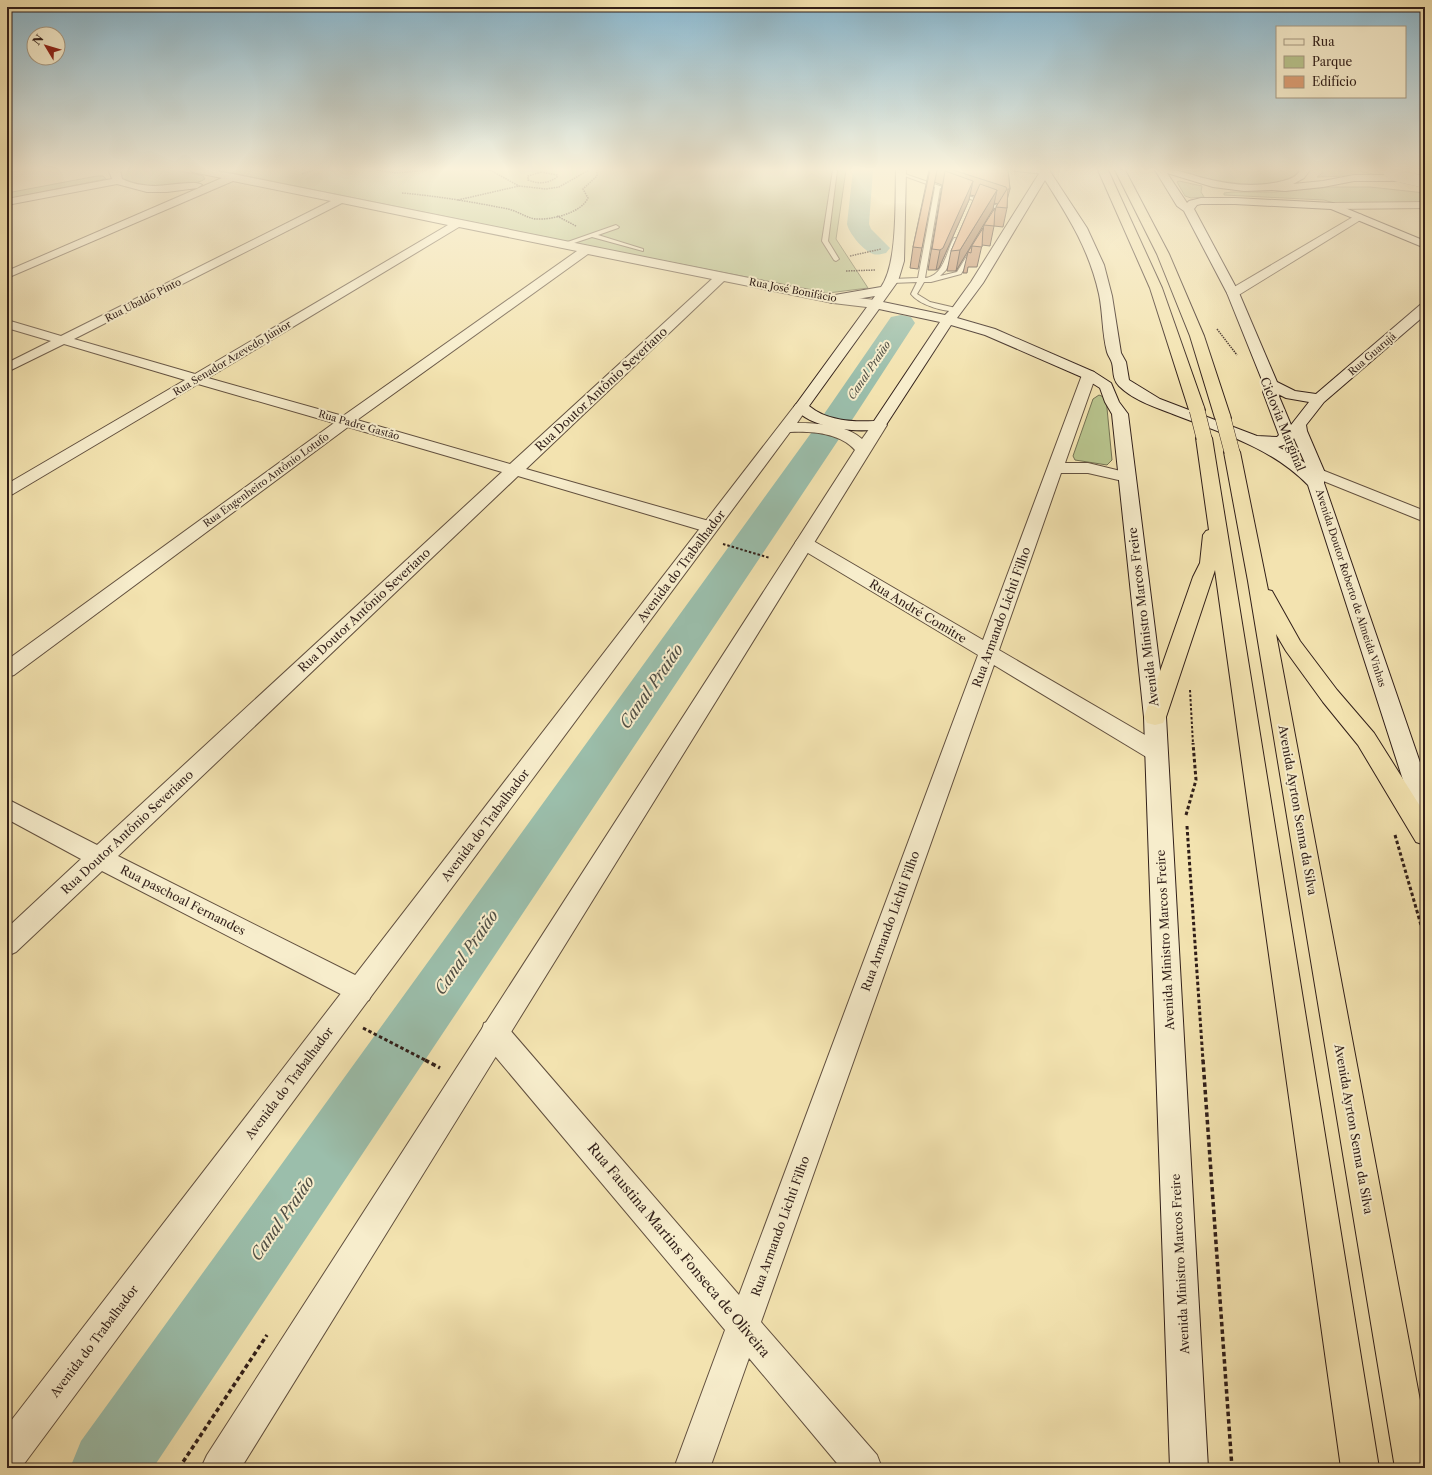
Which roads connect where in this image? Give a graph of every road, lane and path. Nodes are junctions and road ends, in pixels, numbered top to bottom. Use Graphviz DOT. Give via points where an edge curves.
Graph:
graph roads {
  1 [pos="88,239"];
  2 [pos="264,239"];
  3 [pos="432,239"];
  4 [pos="531,239"];
  5 [pos="580,239"];
  6 [pos="605,239"];
  7 [pos="623,239"];
  8 [pos="825,239"];
  9 [pos="895,239"];
  10 [pos="929,239"];
  11 [pos="957,239"];
  12 [pos="1004,239"];
  13 [pos="1086,239"];
  14 [pos="1134,239"];
  15 [pos="1155,239"];
  16 [pos="1205,239"];
  17 [pos="1322,239"];
  18 [pos="1410,239"];
  19 [pos="562,245"];
  20 [pos="1425,245"];
  21 [pos="975,247"];
  22 [pos="881,249"];
  23 [pos="586,250"];
  24 [pos="836,259"];
  25 [pos="846,271"];
  26 [pos="7,275"];
  27 [pos="721,277"];
  28 [pos="891,280"];
  29 [pos="931,280"];
  30 [pos="921,281"];
  31 [pos="1233,293"];
  32 [pos="833,299"];
  33 [pos="875,304"];
  34 [pos="1425,308"];
  35 [pos="953,315"];
  36 [pos="866,316"];
  37 [pos="7,324"];
  38 [pos="1215,327"];
  39 [pos="63,340"];
  40 [pos="1239,358"];
  41 [pos="1096,362"];
  42 [pos="7,368"];
  43 [pos="196,379"];
  44 [pos="1271,385"];
  45 [pos="1319,399"];
  46 [pos="1156,402"];
  47 [pos="1120,414"];
  48 [pos="809,417"];
  49 [pos="345,422"];
  50 [pos="853,437"];
  51 [pos="1255,441"];
  52 [pos="1056,468"];
  53 [pos="514,470"];
  54 [pos="1127,477"];
  55 [pos="1317,478"];
  56 [pos="7,491"];
  57 [pos="1215,506"];
  58 [pos="1425,517"];
  59 [pos="718,536"];
  60 [pos="804,543"];
  61 [pos="763,556"];
  62 [pos="1257,581"];
  63 [pos="988,652"];
  64 [pos="7,670"];
  65 [pos="1154,717"];
  66 [pos="1156,752"];
  67 [pos="7,808"];
  68 [pos="1425,811"];
  69 [pos="1394,830"];
  70 [pos="1425,835"];
  71 [pos="100,858"];
  72 [pos="1425,939"];
  73 [pos="7,944"];
  74 [pos="360,991"];
  75 [pos="374,1033"];
  76 [pos="494,1033"];
  77 [pos="424,1060"];
  78 [pos="744,1326"];
  79 [pos="7,1456"];
  80 [pos="220,1468"];
  81 [pos="692,1468"];
  82 [pos="864,1468"];
  83 [pos="1189,1468"];
  84 [pos="1360,1468"];
  85 [pos="1414,1468"];
  1 -- 26 [label="street"];
  2 -- 39 [label="street, Rua Ubaldo Pinto"];
  3 -- 43 [label="street, Rua Senador Azevedo Júnior"];
  4 -- 19 [label="street, Rua José Bonifácio"];
  5 -- 19 [label="lane"];
  6 -- 7 [label="lane" via="641,250"];
  8 -- 24 [label="lane"];
  9 -- 28 [label="main road"];
  10 -- 30 [label="lane"];
  11 -- 29 [label="lane" via="943,270"];
  12 -- 35 [label="main road" via="977,283"];
  13 -- 41 [label="main road" via="1106,296"];
  14 -- 57 [label="highway, bridge" via="1156,288 1197,410"];
  15 -- 62 [label="highway, Avenida Ayrton Senna da Silva, bridge" via="1197,336 1223,418"];
  16 -- 31 [label="main road"];
  17 -- 31 [label="street"];
  18 -- 20 [label="main road"];
  19 -- 23 [label="street, Rua José Bonifácio"];
  21 -- 29 [label="lane" via="959,273"];
  22 -- 24 [label="path"];
  23 -- 27 [label="street, Rua José Bonifácio"];
  23 -- 49 [label="street, Rua Engenheiro Antônio Lotufo"];
  25 -- 28 [label="path"];
  27 -- 32 [label="street, Rua José Bonifácio"];
  27 -- 53 [label="street, Rua Doutor Antônio Severiano"];
  28 -- 30 [label="lane"];
  28 -- 32 [label="main road"];
  28 -- 33 [label="main road, Avenida do Trabalhador"];
  29 -- 30 [label="lane"];
  30 -- 35 [label="lane" via="914,291 916,297"];
  31 -- 44 [label="main road"];
  32 -- 33 [label="street, Rua José Bonifácio"];
  32 -- 36 [label="main road" via="857,308"];
  33 -- 35 [label="main road"];
  33 -- 36 [label="main road, Avenida do Trabalhador"];
  34 -- 45 [label="main road, Rua Guarujá"];
  35 -- 41 [label="main road" via="985,319"];
  35 -- 41 [label="main road" via="1070,367"];
  35 -- 50 [label="main road" via="879,424"];
  36 -- 48 [label="main road, Avenida do Trabalhador"];
  37 -- 39 [label="street, Rua Padre Gastão"];
  38 -- 40 [label="path"];
  39 -- 42 [label="street, Rua Ubaldo Pinto"];
  39 -- 43 [label="street, Rua Padre Gastão"];
  41 -- 46 [label="main road" via="1119,362 1123,382"];
  41 -- 47 [label="main road" via="1112,402"];
  41 -- 52 [label="street, Rua Armando Lichti Filho"];
  43 -- 49 [label="street, Rua Padre Gastão"];
  43 -- 56 [label="street, Rua Senador Azevedo Júnior"];
  44 -- 45 [label="main road" via="1291,396"];
  44 -- 51 [label="main road" via="1270,392 1287,435 1286,439 1280,442"];
  45 -- 55 [label="main road, Avenida Doutor Roberto de Almeida Vinhas" via="1298,425"];
  46 -- 47 [label="main road" via="1129,404 1124,406"];
  46 -- 51 [label="main road"];
  47 -- 54 [label="main road, Avenida Ministro Marcos Freire"];
  48 -- 50 [label="main road"];
  48 -- 59 [label="main road, Avenida do Trabalhador" via="785,428"];
  49 -- 53 [label="street, Rua Padre Gastão"];
  49 -- 64 [label="street, Rua Engenheiro Antônio Lotufo"];
  50 -- 60 [label="main road"];
  51 -- 55 [label="main road" via="1286,457"];
  52 -- 54 [label="street" via="1088,468"];
  52 -- 63 [label="street, Rua Armando Lichti Filho"];
  53 -- 59 [label="street, Rua Padre Gastão"];
  53 -- 71 [label="street, Rua Doutor Antônio Severiano"];
  54 -- 65 [label="main road, Avenida Ministro Marcos Freire"];
  55 -- 58 [label="street"];
  55 -- 68 [label="main road, Avenida Doutor Roberto de Almeida Vinhas"];
  57 -- 65 [label="highway" via="1209,563"];
  57 -- 84 [label="highway"];
  59 -- 61 [label="path"];
  59 -- 74 [label="main road, Avenida do Trabalhador"];
  60 -- 63 [label="street, Rua André Comitre"];
  60 -- 76 [label="main road"];
  62 -- 70 [label="highway" via="1293,646 1366,739"];
  62 -- 85 [label="highway, Avenida Ayrton Senna da Silva"];
  63 -- 66 [label="street, Rua André Comitre"];
  63 -- 78 [label="street, Rua Armando Lichti Filho"];
  65 -- 66 [label="main road, Avenida Ministro Marcos Freire"];
  66 -- 83 [label="main road, Avenida Ministro Marcos Freire"];
  67 -- 71 [label="street, Rua paschoal Fernandes"];
  69 -- 72 [label="path"];
  71 -- 73 [label="street, Rua Doutor Antônio Severiano"];
  71 -- 74 [label="street, Rua paschoal Fernandes"];
  74 -- 79 [label="main road, Avenida do Trabalhador"];
  75 -- 77 [label="path"];
  76 -- 78 [label="street, Rua Faustina Martins Fonseca de Oliveira"];
  76 -- 80 [label="main road"];
  78 -- 81 [label="street, Rua Armando Lichti Filho"];
  78 -- 82 [label="street, Rua Faustina Martins Fonseca de Oliveira"];
}
